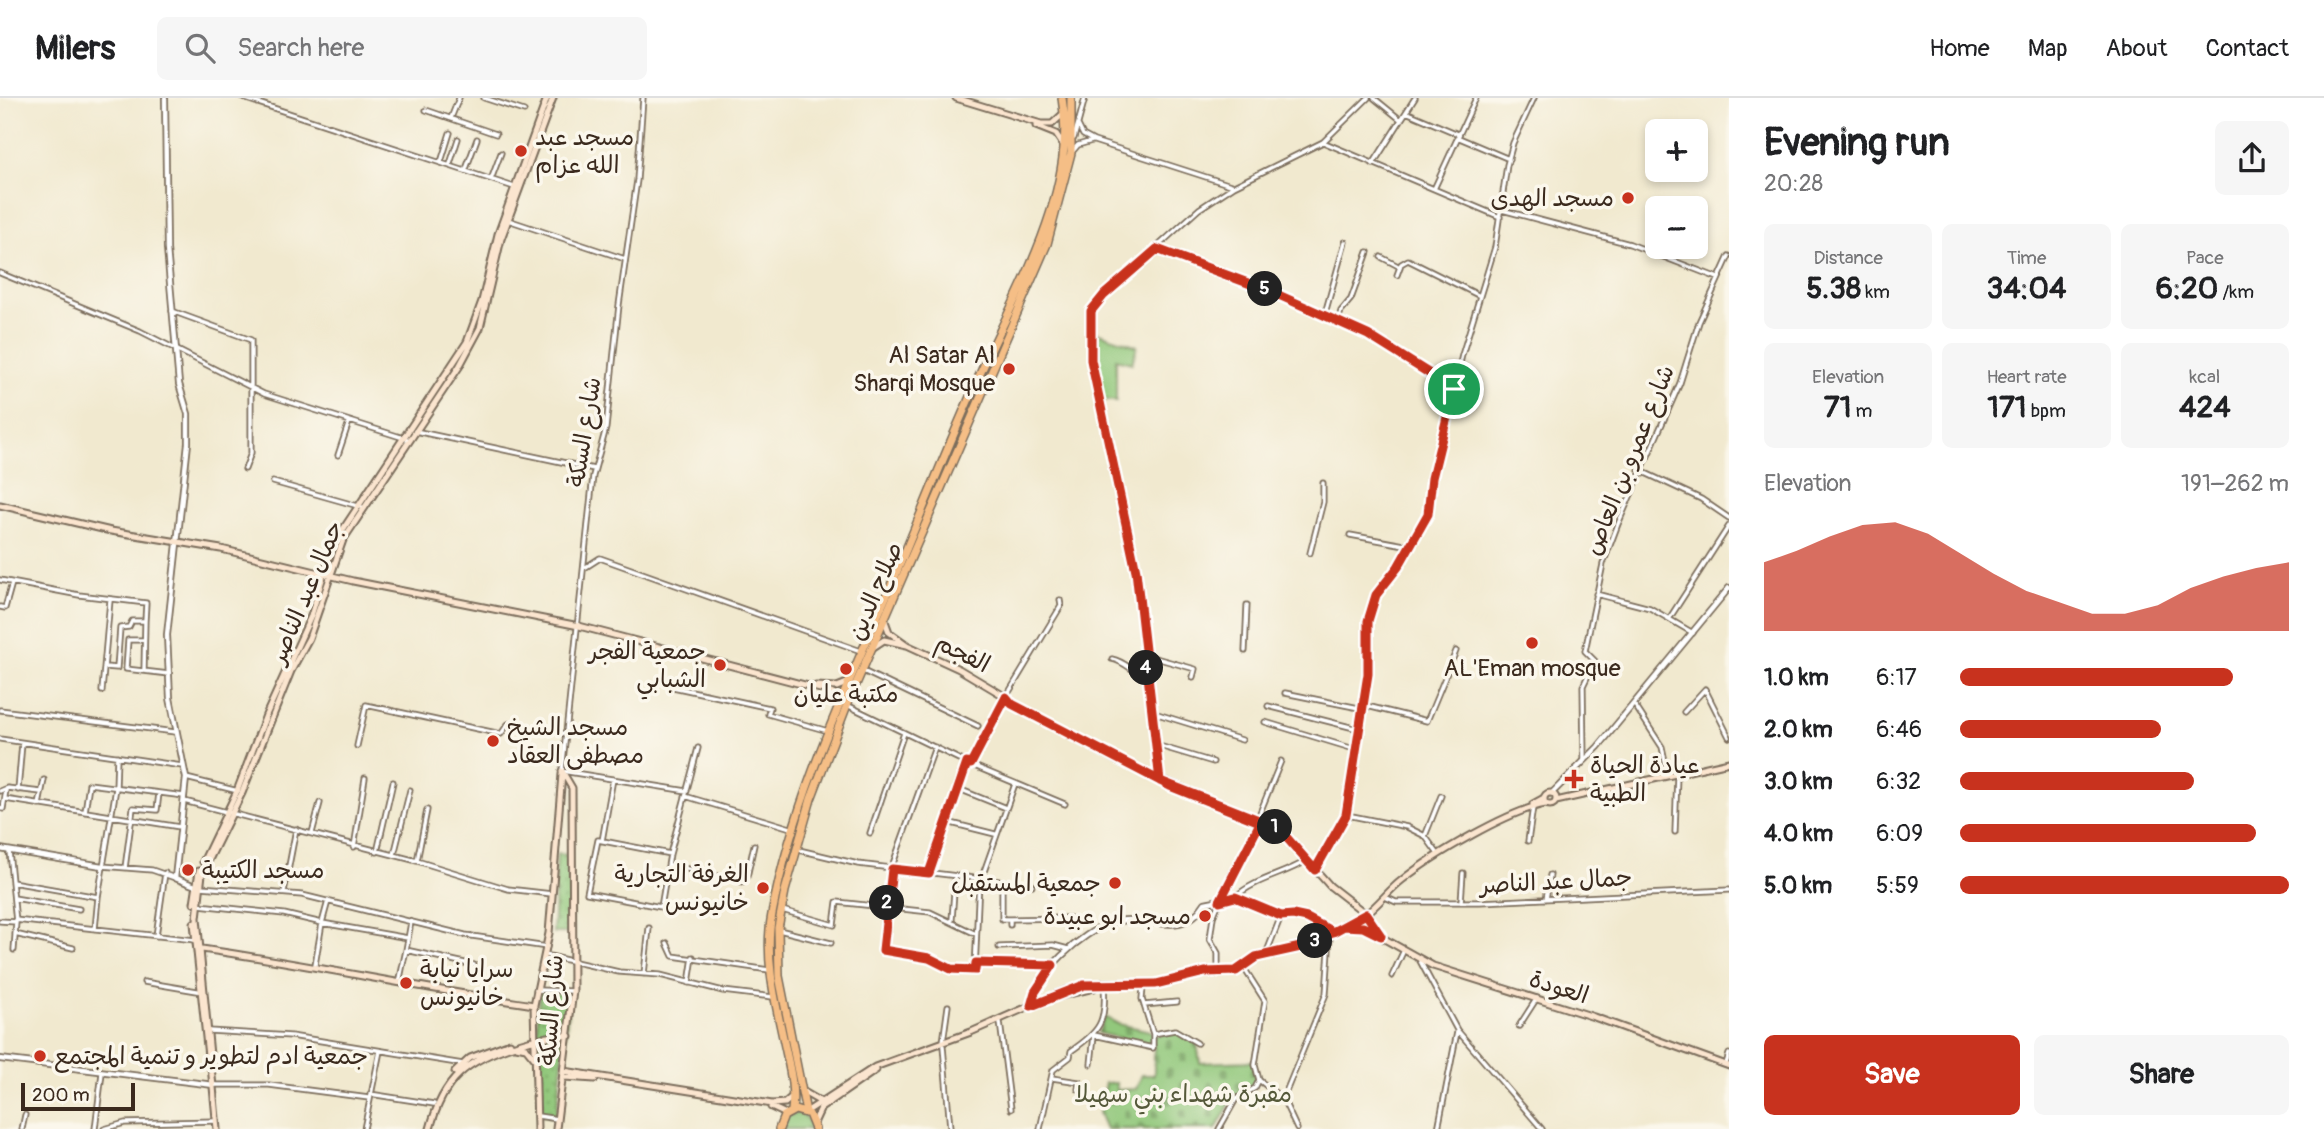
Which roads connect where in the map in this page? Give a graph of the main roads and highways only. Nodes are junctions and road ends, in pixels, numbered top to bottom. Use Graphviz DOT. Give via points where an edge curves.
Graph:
graph roads {
  1 [pos="547,98"];
  2 [pos="553,98"];
  3 [pos="956,98"];
  4 [pos="1062,98"];
  5 [pos="1071,98"];
  6 [pos="1064,113"];
  7 [pos="1028,121"];
  8 [pos="1064,146"];
  9 [pos="518,188"];
  10 [pos="1044,242"];
  11 [pos="407,439"];
  12 [pos="935,489"];
  13 [pos="0,505"];
  14 [pos="326,574"];
  15 [pos="886,615"];
  16 [pos="907,645"];
  17 [pos="872,649"];
  18 [pos="849,682"];
  19 [pos="813,687"];
  20 [pos="843,704"];
  21 [pos="1729,762"];
  22 [pos="819,769"];
  23 [pos="809,793"];
  24 [pos="1545,801"];
  25 [pos="1556,801"];
  26 [pos="1439,855"];
  27 [pos="197,887"];
  28 [pos="1356,907"];
  29 [pos="1359,917"];
  30 [pos="1369,917"];
  31 [pos="1344,926"];
  32 [pos="1362,927"];
  33 [pos="1333,933"];
  34 [pos="1381,936"];
  35 [pos="199,940"];
  36 [pos="202,949"];
  37 [pos="1245,969"];
  38 [pos="203,992"];
  39 [pos="534,1005"];
  40 [pos="535,1027"];
  41 [pos="569,1036"];
  42 [pos="535,1039"];
  43 [pos="943,1044"];
  44 [pos="513,1046"];
  45 [pos="537,1062"];
  46 [pos="1728,1065"];
  47 [pos="564,1074"];
  48 [pos="212,1085"];
  49 [pos="802,1091"];
  50 [pos="794,1095"];
  51 [pos="821,1102"];
  52 [pos="789,1112"];
  53 [pos="806,1112"];
  54 [pos="814,1126"];
  55 [pos="779,1127"];
  56 [pos="216,1129"];
  57 [pos="428,1129"];
  58 [pos="537,1129"];
  59 [pos="556,1129"];
  1 -- 9 [label="main road, جمال عبد الناصر"];
  2 -- 9 [label="main road, جمال عبد الناصر"];
  3 -- 7 [label="main road"];
  4 -- 6 [label="highway, صلاح الدين"];
  5 -- 10 [label="highway, صلاح الدين" via="1071,153"];
  6 -- 7 [label="main road" via="1052,124"];
  6 -- 8 [label="highway, صلاح الدين"];
  7 -- 8 [label="main road" via="1056,134"];
  8 -- 10 [label="highway, صلاح الدين"];
  9 -- 11 [label="main road, جمال عبد الناصر" via="498,234 472,330"];
  9 -- 11 [label="main road, جمال عبد الناصر" via="480,328"];
  10 -- 12 [label="highway, صلاح الدين"];
  11 -- 14 [label="main road, جمال عبد الناصر" via="361,506"];
  12 -- 15 [label="highway, صلاح الدين"];
  12 -- 18 [label="highway, صلاح الدين"];
  13 -- 14 [label="main road"];
  14 -- 19 [label="main road" via="579,626"];
  14 -- 27 [label="main road, جمال عبد الناصر" via="309,638"];
  15 -- 16 [label="main road" via="887,630"];
  15 -- 17 [label="highway, صلاح الدين"];
  16 -- 17 [label="main road" via="886,639"];
  16 -- 28 [label="main road, الفجم" via="1160,781 1280,830"];
  17 -- 20 [label="highway, صلاح الدين"];
  18 -- 19 [label="main road"];
  18 -- 20 [label="highway, صلاح الدين"];
  19 -- 20 [label="main road" via="833,694"];
  20 -- 22 [label="highway, صلاح الدين"];
  20 -- 22 [label="highway, صلاح الدين"];
  21 -- 25 [label="main road"];
  22 -- 23 [label="highway, صلاح الدين"];
  23 -- 49 [label="highway, صلاح الدين" via="779,919 777,950"];
  23 -- 50 [label="highway, صلاح الدين" via="794,829 772,914 771,970"];
  24 -- 25 [label="main road" via="1552,805"];
  24 -- 25 [label="main road" via="1552,793"];
  24 -- 26 [label="main road"];
  24 -- 26 [label="main road" via="1487,825"];
  26 -- 30 [label="main road" via="1403,879"];
  27 -- 35 [label="main road, جمال عبد الناصر"];
  27 -- 35 [label="main road, جمال عبد الناصر"];
  28 -- 29 [label="main road"];
  28 -- 30 [label="main road, الفجم"];
  29 -- 30 [label="main road"];
  29 -- 31 [label="main road"];
  29 -- 32 [label="main road" via="1356,921"];
  30 -- 32 [label="main road"];
  30 -- 34 [label="main road, العودة"];
  31 -- 32 [label="main road"];
  31 -- 33 [label="main road"];
  32 -- 34 [label="main road, العودة"];
  33 -- 37 [label="main road" via="1304,949 1261,958"];
  33 -- 37 [label="main road" via="1305,946 1266,954 1250,961"];
  34 -- 46 [label="main road, العودة" via="1420,961"];
  35 -- 36 [label="main road, جمال عبد الناصر"];
  35 -- 38 [label="main road, جمال عبد الناصر"];
  36 -- 38 [label="main road, جمال عبد الناصر"];
  36 -- 39 [label="main road"];
  37 -- 43 [label="main road" via="1143,987 1104,986 1054,998"];
  37 -- 43 [label="main road" via="1156,984 1084,985"];
  38 -- 48 [label="main road, جمال عبد الناصر"];
  38 -- 48 [label="main road, جمال عبد الناصر"];
  39 -- 40 [label="main road, شارع السكة"];
  39 -- 41 [label="main road, شارع السكة" via="547,947 562,771 572,789"];
  40 -- 42 [label="main road, شارع السكة"];
  40 -- 57 [label="main road" via="527,1037 463,1064 434,1104"];
  41 -- 42 [label="main road"];
  41 -- 47 [label="main road, شارع السكة"];
  42 -- 44 [label="main road"];
  42 -- 45 [label="main road, شارع السكة"];
  43 -- 51 [label="main road" via="875,1067"];
  43 -- 54 [label="main road" via="880,1068 821,1108"];
  44 -- 45 [label="main road" via="526,1048"];
  44 -- 57 [label="main road" via="463,1069 442,1096"];
  45 -- 58 [label="main road, شارع السكة"];
  47 -- 50 [label="main road" via="772,1104 785,1103"];
  47 -- 52 [label="main road"];
  47 -- 59 [label="main road, شارع السكة"];
  48 -- 56 [label="main road, جمال عبد الناصر"];
  49 -- 51 [label="main road"];
  49 -- 53 [label="highway, صلاح الدين"];
  50 -- 52 [label="highway, صلاح الدين"];
  51 -- 53 [label="main road"];
  52 -- 53 [label="highway"];
  52 -- 55 [label="highway"];
  53 -- 54 [label="highway"];
}
